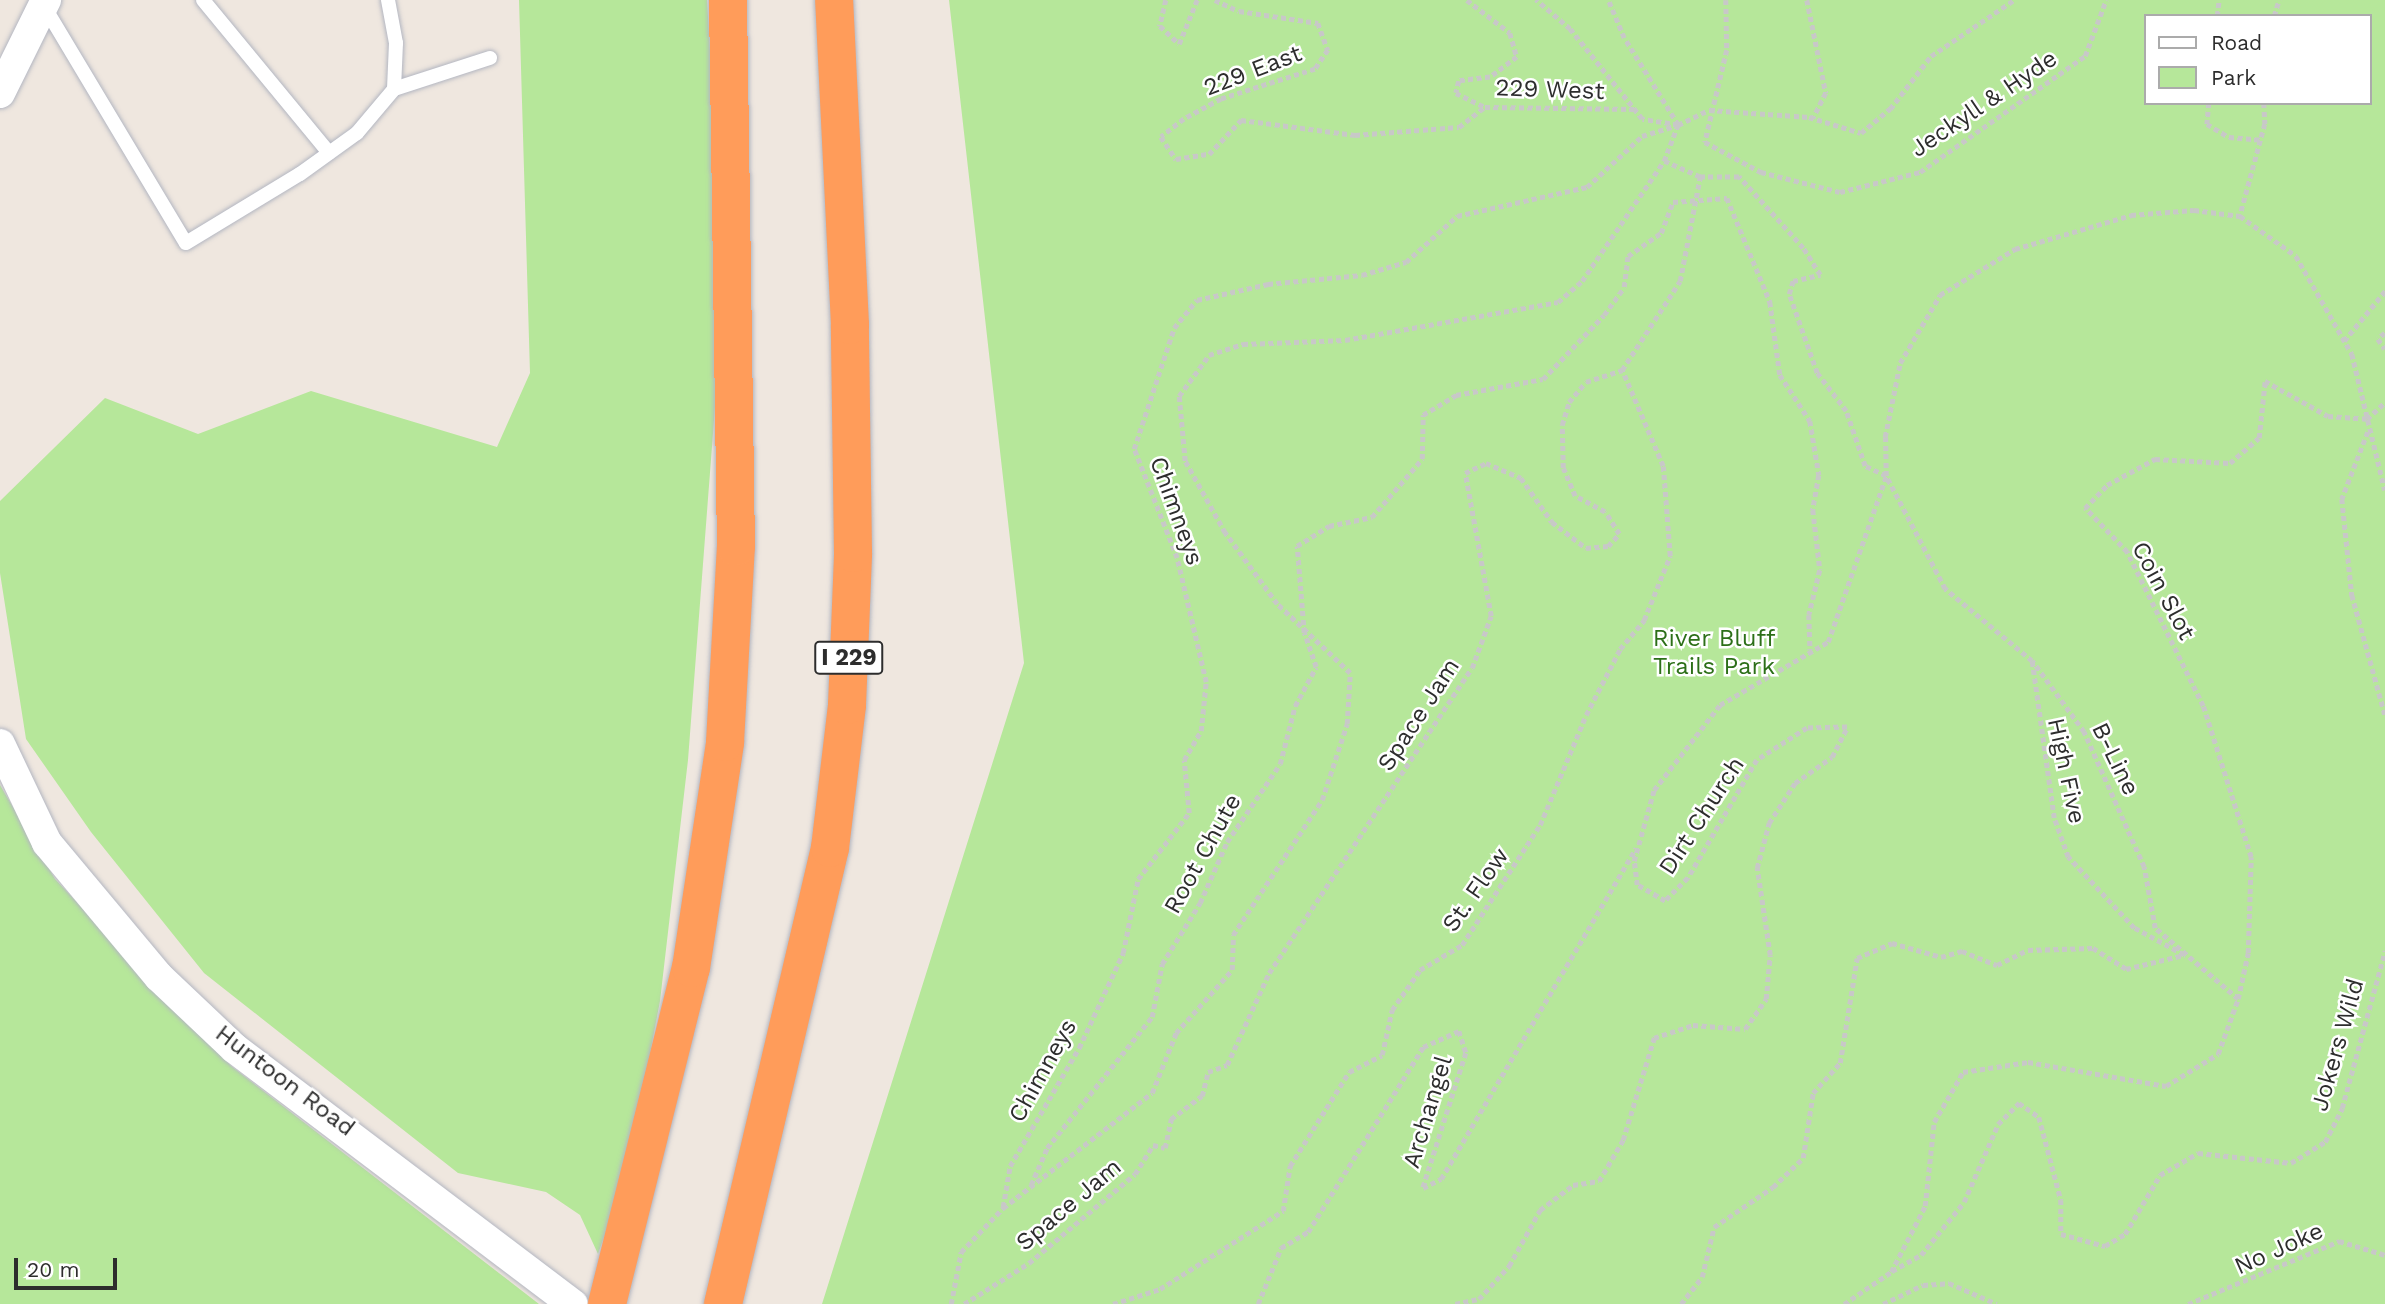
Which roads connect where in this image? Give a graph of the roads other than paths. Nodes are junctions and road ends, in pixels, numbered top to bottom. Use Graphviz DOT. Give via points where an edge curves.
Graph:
graph roads {
  1 [pos="203,0"];
  2 [pos="388,0"];
  3 [pos="728,0"];
  4 [pos="834,0"];
  5 [pos="45,3"];
  6 [pos="490,58"];
  7 [pos="394,89"];
  8 [pos="0,93"];
  9 [pos="329,153"];
  10 [pos="0,744"];
  11 [pos="573,1304"];
  12 [pos="607,1304"];
  13 [pos="723,1304"];
  1 -- 9 [label="lane"];
  2 -- 7 [label="lane"];
  3 -- 12 [label="highway" via="736,547 725,742 691,968"];
  4 -- 13 [label="highway, I 229" via="850,325 853,553 848,705 827,862"];
  5 -- 8 [label="street"];
  5 -- 9 [label="lane" via="186,243"];
  6 -- 7 [label="lane"];
  7 -- 9 [label="lane"];
  10 -- 11 [label="street, Huntoon Road" via="47,843 159,977 234,1048"];
}
